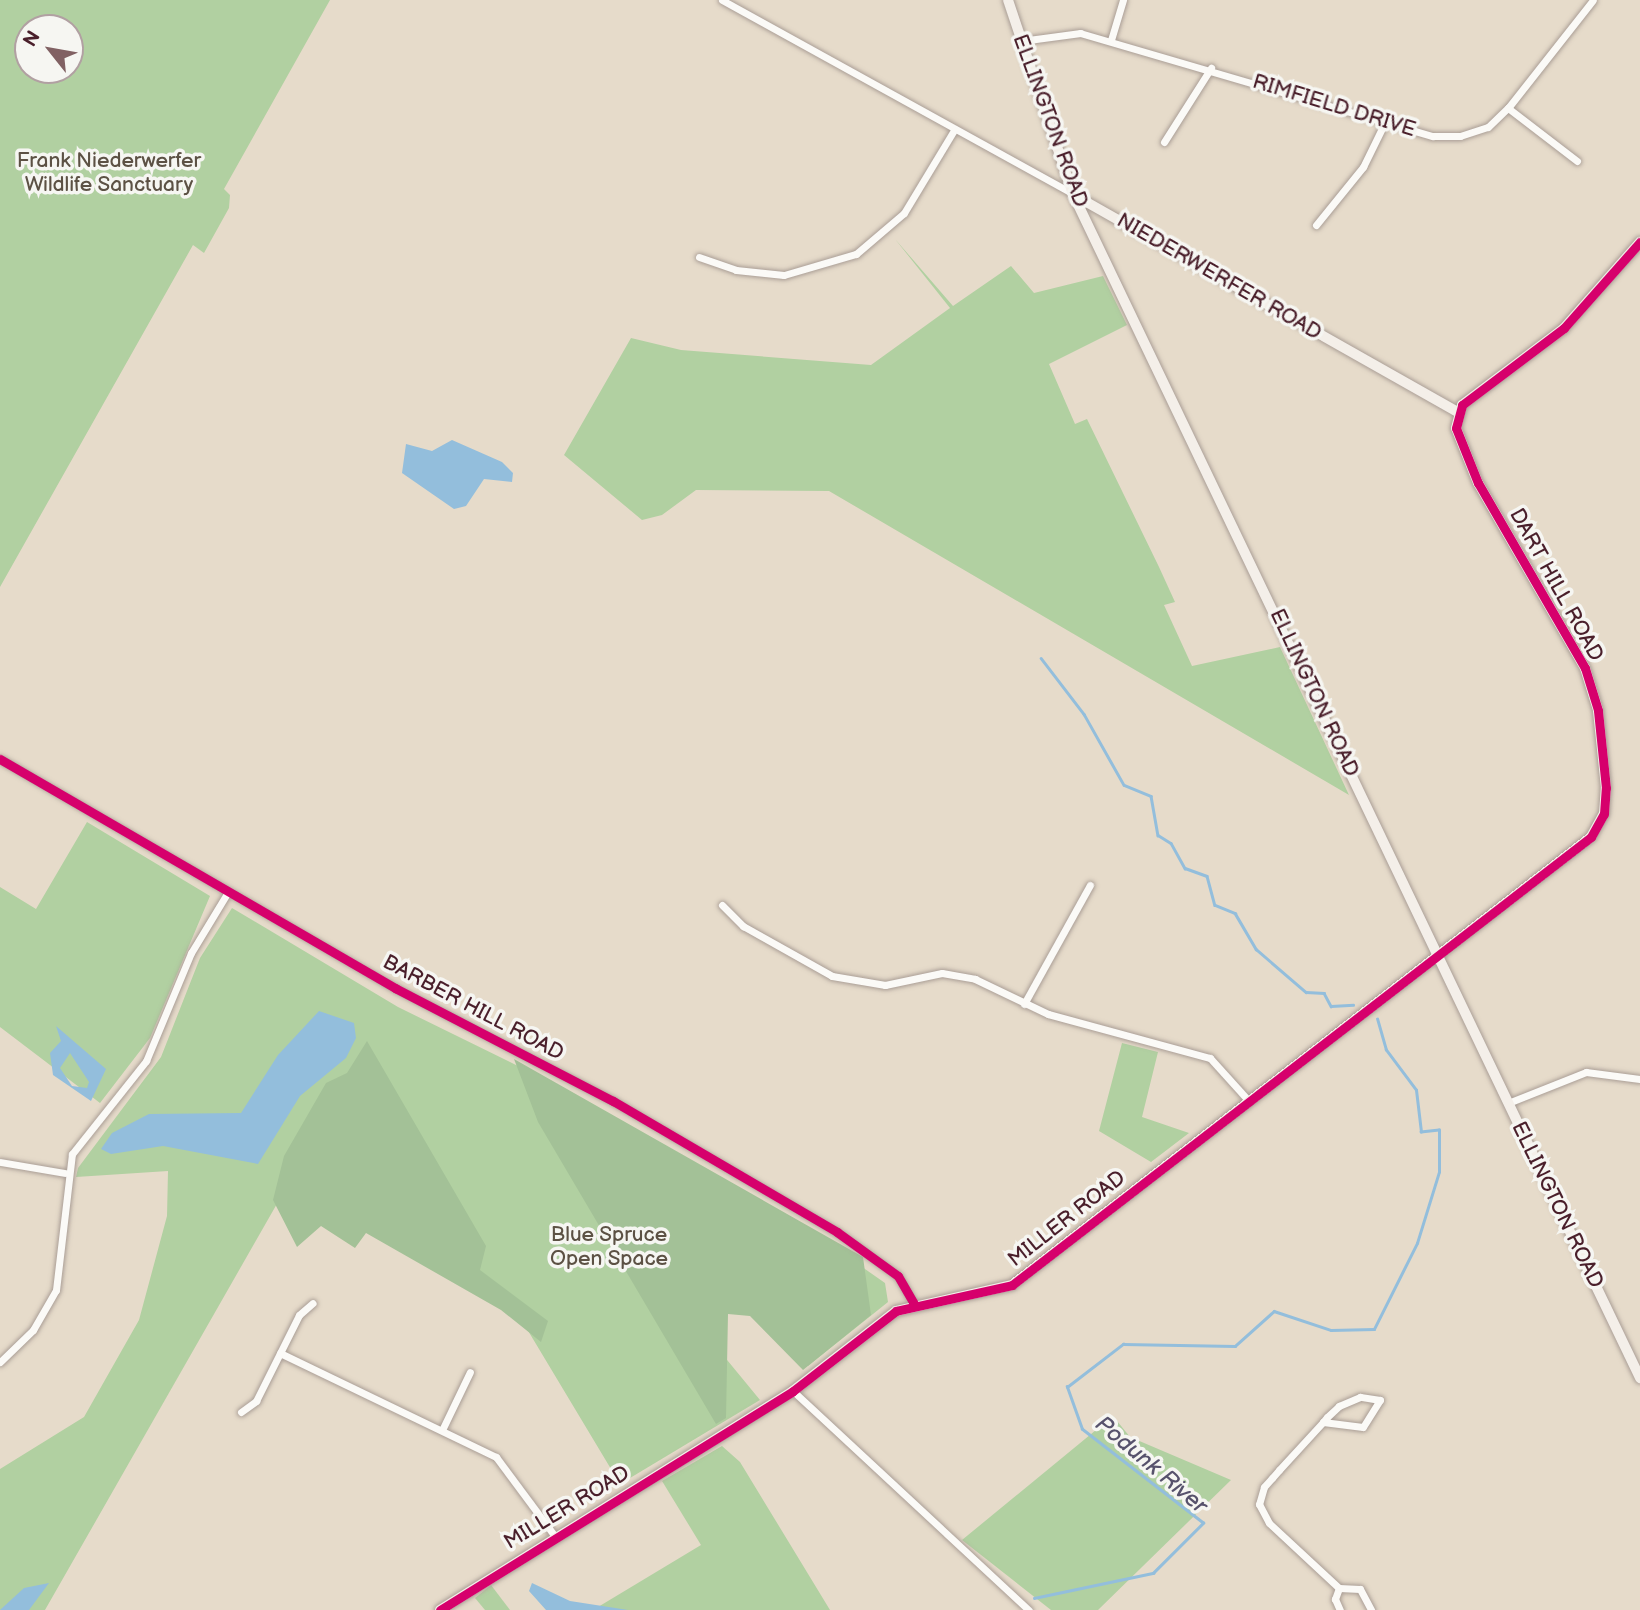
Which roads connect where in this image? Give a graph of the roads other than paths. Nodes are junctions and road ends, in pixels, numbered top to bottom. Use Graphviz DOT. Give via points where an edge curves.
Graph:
graph roads {
  1 [pos="722,0"];
  2 [pos="1007,0"];
  3 [pos="1123,0"];
  4 [pos="1593,0"];
  5 [pos="1111,40"];
  6 [pos="1021,41"];
  7 [pos="1211,68"];
  8 [pos="1508,108"];
  9 [pos="1385,122"];
  10 [pos="954,130"];
  11 [pos="1164,142"];
  12 [pos="1577,161"];
  13 [pos="1073,194"];
  14 [pos="1316,225"];
  15 [pos="1640,242"];
  16 [pos="699,257"];
  17 [pos="1458,412"];
  18 [pos="0,759"];
  19 [pos="1090,885"];
  20 [pos="228,892"];
  21 [pos="722,905"];
  22 [pos="1439,957"];
  23 [pos="1024,1004"];
  24 [pos="1640,1079"];
  25 [pos="1248,1100"];
  26 [pos="1508,1102"];
  27 [pos="0,1162"];
  28 [pos="65,1173"];
  29 [pos="313,1303"];
  30 [pos="914,1304"];
  31 [pos="280,1353"];
  32 [pos="0,1362"];
  33 [pos="470,1372"];
  34 [pos="1640,1378"];
  35 [pos="793,1391"];
  36 [pos="241,1412"];
  37 [pos="1323,1422"];
  38 [pos="443,1429"];
  39 [pos="554,1535"];
  40 [pos="1339,1588"];
  41 [pos="440,1610"];
  42 [pos="1029,1610"];
  43 [pos="1340,1610"];
  44 [pos="1371,1610"];
  1 -- 10 [label="street, NIEDERWERFER ROAD"];
  2 -- 6 [label="street, ELLINGTON ROAD"];
  3 -- 5 [label="street"];
  4 -- 8 [label="street, RIMFIELD DRIVE"];
  5 -- 6 [label="street, RIMFIELD DRIVE" via="1080,33"];
  5 -- 7 [label="street, RIMFIELD DRIVE"];
  6 -- 13 [label="street, ELLINGTON ROAD"];
  7 -- 9 [label="street, RIMFIELD DRIVE"];
  7 -- 11 [label="street"];
  8 -- 9 [label="street, RIMFIELD DRIVE" via="1488,127 1460,136"];
  8 -- 12 [label="street"];
  9 -- 14 [label="street" via="1363,167"];
  10 -- 13 [label="street, NIEDERWERFER ROAD"];
  10 -- 16 [label="street" via="904,214 856,254 784,275 736,270"];
  13 -- 17 [label="street, NIEDERWERFER ROAD"];
  13 -- 22 [label="street, ELLINGTON ROAD"];
  15 -- 17 [label="street" via="1564,328"];
  17 -- 22 [label="street, DART HILL ROAD" via="1456,428 1466,460 1584,668 1598,710 1606,788 1604,814 1591,837"];
  18 -- 20 [label="street, BARBER HILL ROAD"];
  19 -- 23 [label="street"];
  20 -- 28 [label="street" via="191,953 146,1061 84,1134"];
  20 -- 30 [label="street, BARBER HILL ROAD" via="613,1101 837,1233 898,1276"];
  21 -- 23 [label="street" via="743,926 832,976 885,985 942,973 975,979"];
  22 -- 25 [label="street, MILLER ROAD"];
  22 -- 26 [label="street, ELLINGTON ROAD"];
  23 -- 25 [label="street" via="1210,1058"];
  24 -- 26 [label="street" via="1586,1072"];
  25 -- 30 [label="street, MILLER ROAD" via="1012,1284 976,1297"];
  26 -- 34 [label="street, ELLINGTON ROAD"];
  27 -- 28 [label="street"];
  28 -- 32 [label="street" via="64,1254 56,1290 33,1330"];
  29 -- 31 [label="street"];
  30 -- 35 [label="street, MILLER ROAD" via="881,1321"];
  31 -- 36 [label="street" via="256,1401"];
  31 -- 38 [label="street"];
  33 -- 38 [label="street"];
  35 -- 39 [label="street, MILLER ROAD"];
  35 -- 42 [label="street" via="999,1588"];
  37 -- 37 [label="street" via="1348,1400 1380,1400 1363,1427"];
  37 -- 40 [label="street" via="1264,1487 1259,1504 1269,1523"];
  38 -- 39 [label="street" via="508,1468"];
  39 -- 41 [label="street, MILLER ROAD"];
  40 -- 43 [label="street" via="1335,1599"];
  40 -- 44 [label="street" via="1360,1589"];
}
